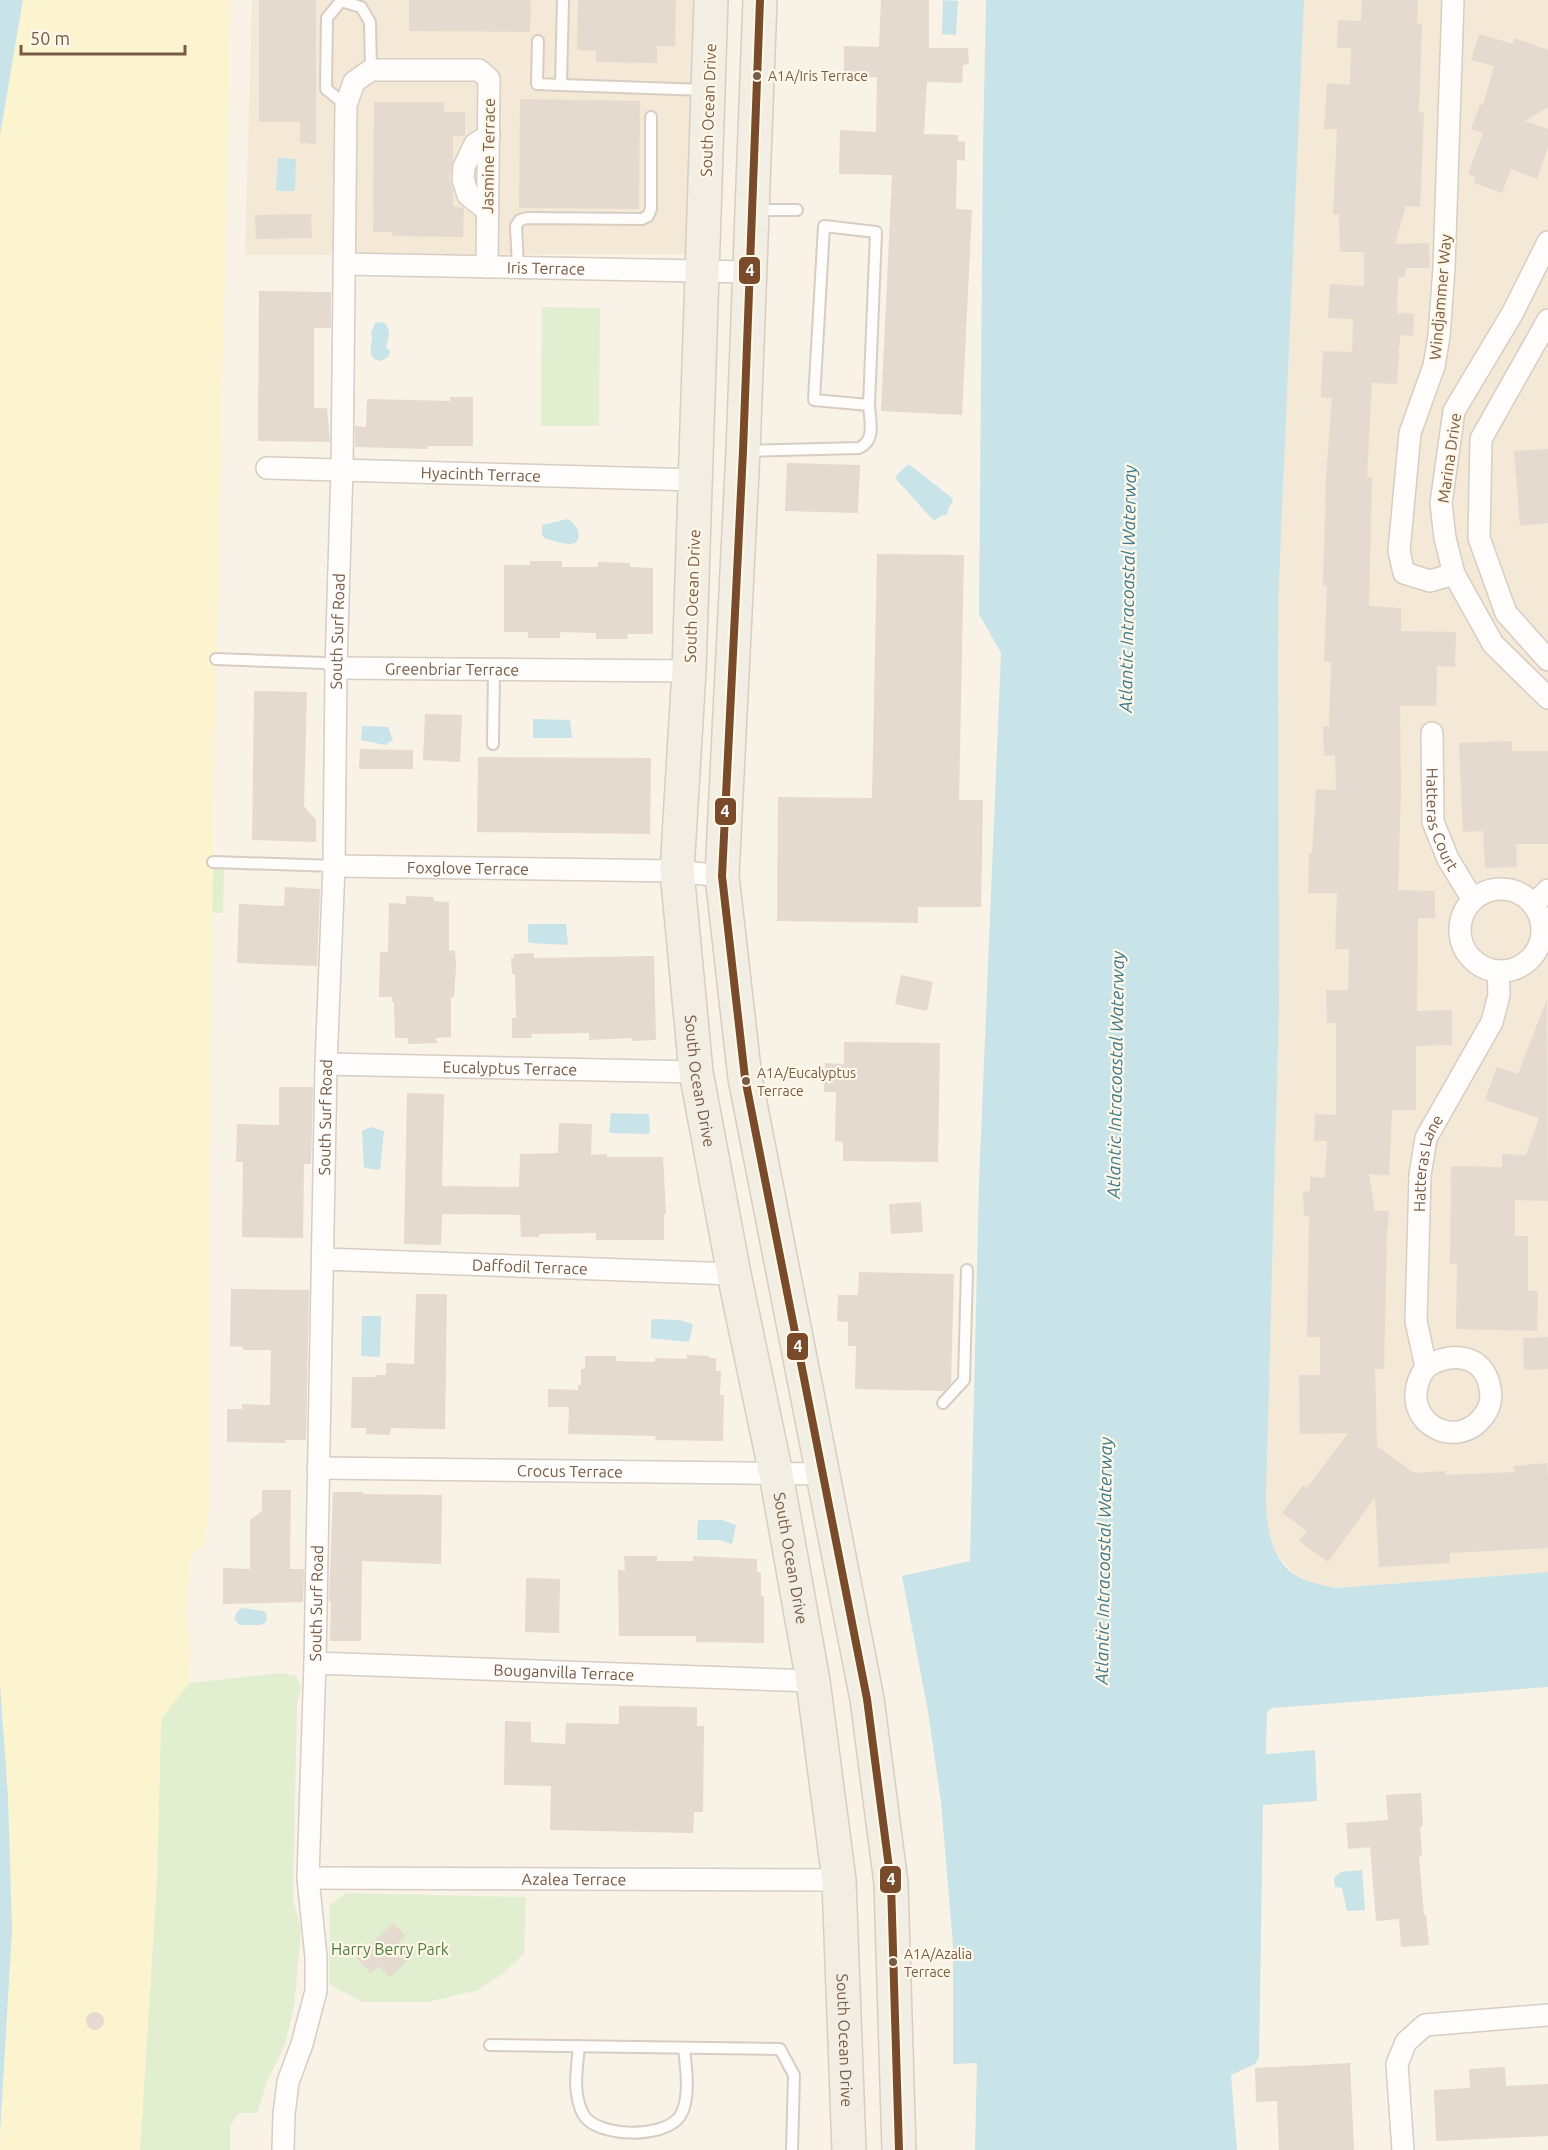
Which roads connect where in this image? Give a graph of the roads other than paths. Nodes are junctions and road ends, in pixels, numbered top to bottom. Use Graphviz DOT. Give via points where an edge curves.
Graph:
graph roads {
  1 [pos="563,0"];
  2 [pos="711,0"];
  3 [pos="760,0"];
  4 [pos="1453,0"];
  5 [pos="537,41"];
  6 [pos="362,76"];
  7 [pos="561,85"];
  8 [pos="708,90"];
  9 [pos="346,105"];
  10 [pos="651,117"];
  11 [pos="752,210"];
  12 [pos="797,210"];
  13 [pos="1548,243"];
  14 [pos="344,264"];
  15 [pos="487,267"];
  16 [pos="518,267"];
  17 [pos="704,271"];
  18 [pos="749,272"];
  19 [pos="1548,320"];
  20 [pos="869,405"];
  21 [pos="743,451"];
  22 [pos="267,468"];
  23 [pos="342,469"];
  24 [pos="696,480"];
  25 [pos="1454,574"];
  26 [pos="216,659"];
  27 [pos="1548,660"];
  28 [pos="336,668"];
  29 [pos="494,669"];
  30 [pos="689,671"];
  31 [pos="1548,698"];
  32 [pos="1432,733"];
  33 [pos="493,744"];
  34 [pos="213,862"];
  35 [pos="334,866"];
  36 [pos="676,871"];
  37 [pos="723,876"];
  38 [pos="1540,898"];
  39 [pos="1473,900"];
  40 [pos="1498,971"];
  41 [pos="326,1064"];
  42 [pos="696,1072"];
  43 [pos="324,1259"];
  44 [pos="967,1270"];
  45 [pos="734,1274"];
  46 [pos="1426,1367"];
  47 [pos="943,1403"];
  48 [pos="318,1468"];
  49 [pos="776,1474"];
  50 [pos="822,1474"];
  51 [pos="315,1663"];
  52 [pos="813,1681"];
  53 [pos="308,1878"];
  54 [pos="839,1880"];
  55 [pos="894,1996"];
  56 [pos="1548,2015"];
  57 [pos="490,2045"];
  58 [pos="579,2046"];
  59 [pos="684,2048"];
  60 [pos="283,2150"];
  61 [pos="792,2150"];
  62 [pos="849,2150"];
  63 [pos="899,2150"];
  64 [pos="1403,2150"];
  1 -- 7 [label="lane"];
  2 -- 8 [label="main road, South Ocean Drive"];
  3 -- 11 [label="main road"];
  4 -- 25 [label="street, Windjammer Way" via="1439,336 1434,366 1410,433 1399,551 1404,573 1430,581"];
  5 -- 7 [label="lane" via="537,84"];
  6 -- 9 [label="street, South Surf Road"];
  6 -- 9 [label="lane" via="370,22 361,7 341,1 327,18 326,89"];
  6 -- 15 [label="street, Jasmine Terrace" via="479,70 489,79"];
  7 -- 8 [label="lane"];
  8 -- 17 [label="main road, South Ocean Drive"];
  9 -- 14 [label="street, South Surf Road"];
  10 -- 16 [label="lane" via="648,216 520,220 516,225"];
  11 -- 12 [label="lane"];
  11 -- 18 [label="main road"];
  13 -- 25 [label="street, Marina Drive" via="1512,314 1454,411 1441,503"];
  14 -- 15 [label="street, Iris Terrace"];
  14 -- 23 [label="street, South Surf Road"];
  15 -- 16 [label="street, Iris Terrace"];
  16 -- 17 [label="street, Iris Terrace"];
  17 -- 18 [label="street, Iris Terrace"];
  17 -- 24 [label="main road, South Ocean Drive"];
  18 -- 21 [label="main road"];
  19 -- 27 [label="street, Marina Drive" via="1482,439 1479,538 1506,613"];
  20 -- 20 [label="lane" via="814,400 824,226 876,232"];
  20 -- 21 [label="lane" via="871,438 859,448"];
  21 -- 37 [label="main road"];
  22 -- 23 [label="street, Hyacinth Terrace"];
  23 -- 24 [label="street, Hyacinth Terrace"];
  23 -- 28 [label="street, South Surf Road"];
  24 -- 30 [label="main road, South Ocean Drive"];
  25 -- 31 [label="street, Marina Drive" via="1492,644"];
  26 -- 28 [label="lane, Greenbriar Terrace" via="324,663"];
  28 -- 29 [label="street, Greenbriar Terrace"];
  28 -- 35 [label="street, South Surf Road"];
  29 -- 30 [label="street, Greenbriar Terrace"];
  29 -- 33 [label="lane"];
  30 -- 36 [label="main road, South Ocean Drive"];
  32 -- 39 [label="street, Hatteras Court" via="1433,822 1448,859"];
  34 -- 35 [label="lane, Foxglove Terrace"];
  35 -- 36 [label="street, Foxglove Terrace"];
  35 -- 41 [label="street, South Surf Road"];
  36 -- 37 [label="street, Foxglove Terrace"];
  36 -- 42 [label="main road, South Ocean Drive"];
  37 -- 50 [label="main road" via="745,1078"];
  38 -- 39 [label="street" via="1497,889"];
  38 -- 40 [label="street" via="1542,930 1534,955 1511,970"];
  39 -- 40 [label="street" via="1460,924 1464,950 1473,961"];
  40 -- 46 [label="street, Hatteras Lane" via="1499,995 1492,1022 1426,1138 1420,1175 1416,1321"];
  41 -- 42 [label="street, Eucalyptus Terrace"];
  41 -- 43 [label="street, South Surf Road"];
  42 -- 45 [label="main road, South Ocean Drive"];
  43 -- 45 [label="street, Daffodil Terrace"];
  43 -- 48 [label="street, South Surf Road"];
  44 -- 47 [label="lane" via="964,1380"];
  45 -- 49 [label="main road, South Ocean Drive"];
  48 -- 49 [label="street, Crocus Terrace"];
  48 -- 51 [label="street, South Surf Road"];
  49 -- 50 [label="street, Crocus Terrace"];
  49 -- 52 [label="main road, South Ocean Drive"];
  50 -- 55 [label="main road" via="867,1699 891,1883"];
  51 -- 52 [label="street, Bouganvilla Terrace"];
  51 -- 53 [label="street, South Surf Road"];
  52 -- 54 [label="main road, South Ocean Drive"];
  53 -- 54 [label="street, Azalea Terrace"];
  53 -- 60 [label="street, South Surf Road" via="316,1991 288,2082"];
  54 -- 55 [label="main road" via="857,1886 879,1914"];
  54 -- 62 [label="main road, South Ocean Drive"];
  55 -- 63 [label="main road"];
  56 -- 64 [label="street" via="1425,2025 1406,2042 1397,2064"];
  57 -- 58 [label="lane"];
  58 -- 59 [label="lane"];
  58 -- 59 [label="lane" via="575,2087 585,2117 601,2127 643,2133 663,2129 680,2116 687,2092"];
  59 -- 61 [label="lane" via="780,2049 794,2075"];
}
